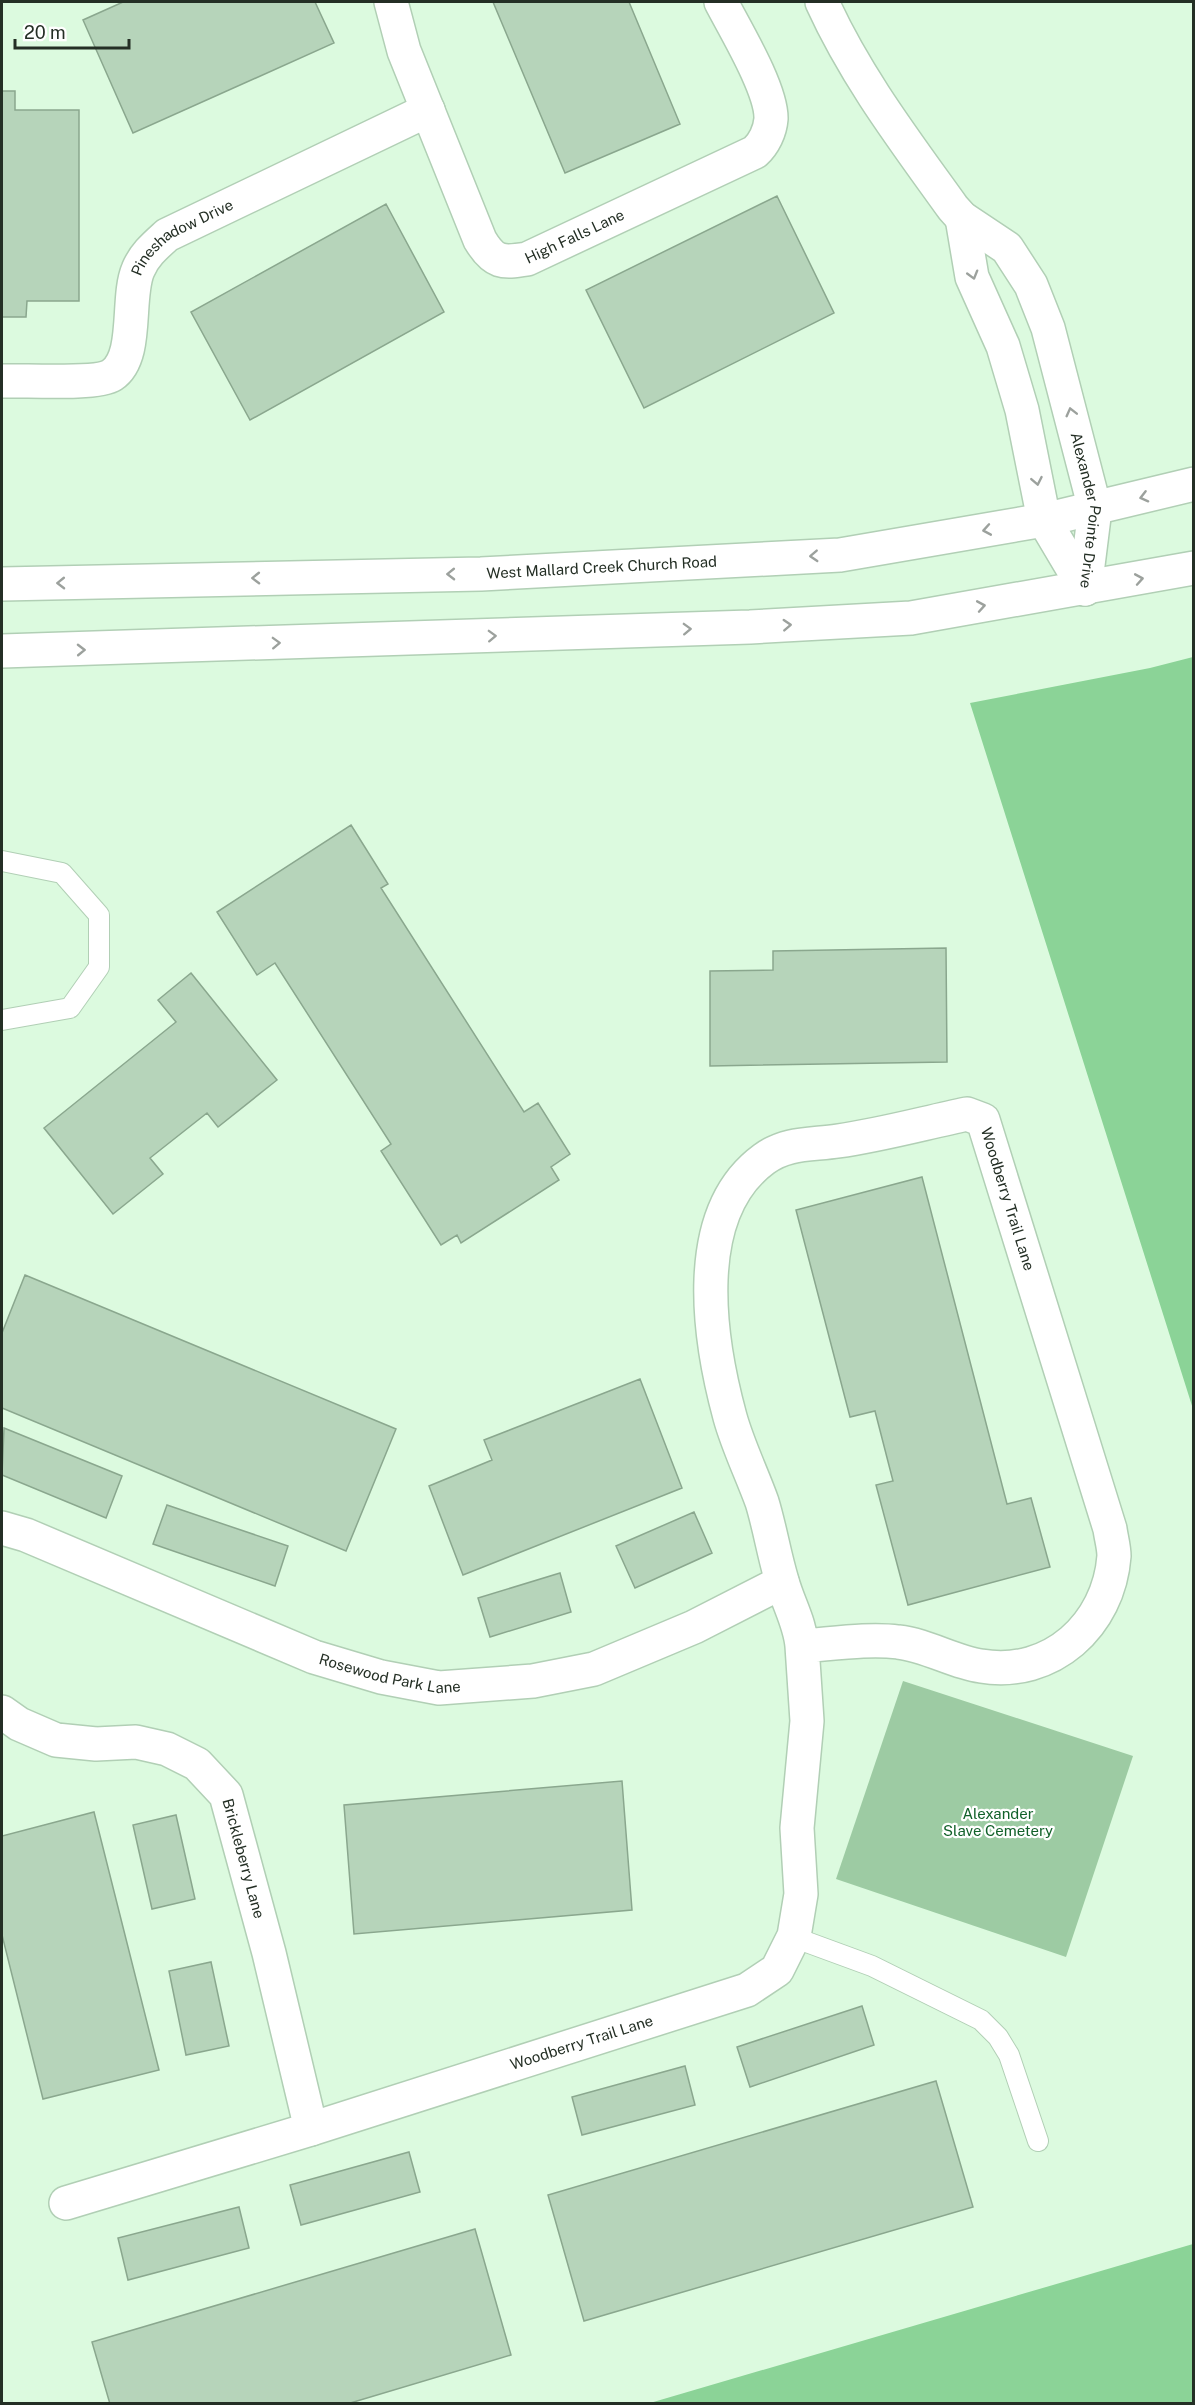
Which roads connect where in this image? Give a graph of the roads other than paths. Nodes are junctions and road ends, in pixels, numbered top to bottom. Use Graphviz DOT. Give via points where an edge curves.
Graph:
graph roads {
  1 [pos="391,2"];
  2 [pos="721,2"];
  3 [pos="822,2"];
  4 [pos="428,111"];
  5 [pos="962,218"];
  6 [pos="2,381"];
  7 [pos="1194,484"];
  8 [pos="1095,509"];
  9 [pos="1044,520"];
  10 [pos="1194,568"];
  11 [pos="2,584"];
  12 [pos="1085,589"];
  13 [pos="2,651"];
  14 [pos="2,861"];
  15 [pos="2,1020"];
  16 [pos="2,1528"];
  17 [pos="782,1582"];
  18 [pos="802,1646"];
  19 [pos="2,1712"];
  20 [pos="793,1937"];
  21 [pos="311,2129"];
  22 [pos="1038,2141"];
  23 [pos="66,2203"];
  1 -- 4 [label="street, High Falls Lane" via="404,51"];
  2 -- 4 [label="street, High Falls Lane" via="765,90 771,119 764,144 755,152 527,259 506,262 489,255"];
  3 -- 5 [label="street, Alexander Pointe Drive" via="873,96"];
  4 -- 6 [label="street, Pineshadow Drive" via="167,235 150,250 138,271 125,360 112,375 89,380"];
  8 -- 5 [label="street, Alexander Pointe Drive, one-way" via="1048,328 1031,285 1007,248"];
  5 -- 9 [label="street, Alexander Pointe Drive, one-way" via="972,277 1003,346 1022,410"];
  7 -- 8 [label="street, West Mallard Creek Church Road, one-way"];
  8 -- 9 [label="street, West Mallard Creek Church Road"];
  8 -- 12 [label="street, Alexander Pointe Drive"];
  9 -- 11 [label="street, West Mallard Creek Church Road, one-way" via="840,555 481,574"];
  9 -- 12 [label="street, Alexander Pointe Drive"];
  12 -- 10 [label="street, one-way"];
  13 -- 12 [label="street, one-way" via="900,619"];
  14 -- 15 [label="lane" via="62,873 99,915 99,967 70,1008"];
  16 -- 17 [label="street, Rosewood Park Lane" via="314,1658 439,1688 533,1681 594,1669 694,1628"];
  17 -- 18 [label="street, Woodberry Trail Lane"];
  17 -- 18 [label="street, Woodberry Trail Lane" via="762,1503 731,1419 715,1353 712,1272 720,1224 736,1186 765,1158 794,1145 838,1141 967,1114 983,1120 1110,1529 1114,1555 1107,1589 1092,1622 1069,1646 1041,1661 1014,1668 980,1666 897,1641"];
  18 -- 20 [label="street, Woodberry Trail Lane" via="807,1721 797,1828 801,1894"];
  19 -- 21 [label="street, Brickleberry Lane" via="56,1740 136,1742 167,1749 197,1764 226,1795"];
  20 -- 21 [label="street, Woodberry Trail Lane" via="777,1970 747,1990"];
  20 -- 22 [label="lane" via="872,1966 981,2020 1010,2055"];
  21 -- 23 [label="street, Woodberry Trail Lane"];
}
